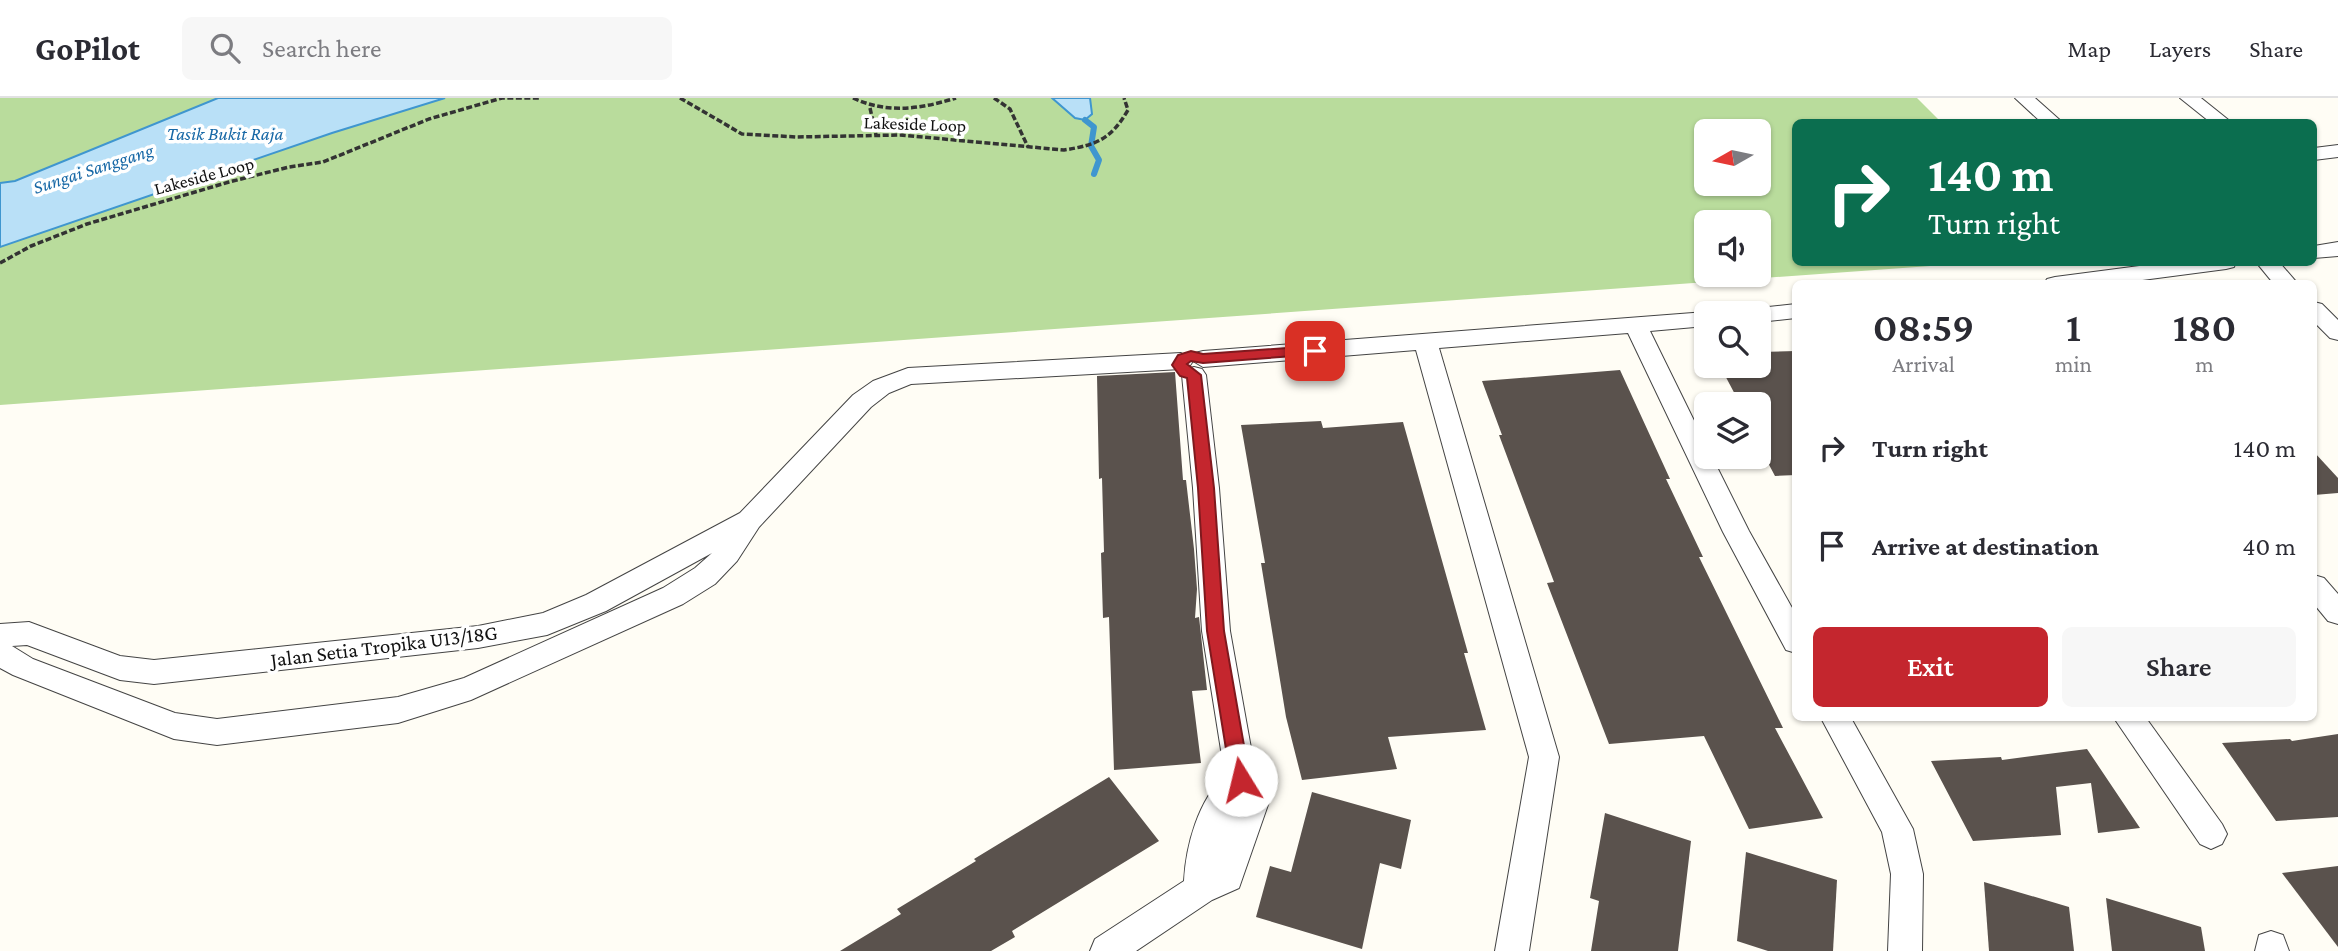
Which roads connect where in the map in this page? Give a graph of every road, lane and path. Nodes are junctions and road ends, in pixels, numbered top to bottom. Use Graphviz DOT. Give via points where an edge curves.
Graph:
graph roads {
  1 [pos="540,98"];
  2 [pos="680,98"];
  3 [pos="853,98"];
  4 [pos="956,98"];
  5 [pos="994,98"];
  6 [pos="1124,98"];
  7 [pos="2024,98"];
  8 [pos="2189,98"];
  9 [pos="870,108"];
  10 [pos="2048,119"];
  11 [pos="2217,119"];
  12 [pos="876,135"];
  13 [pos="1028,148"];
  14 [pos="2338,151"];
  15 [pos="2317,154"];
  16 [pos="2338,249"];
  17 [pos="2317,252"];
  18 [pos="0,263"];
  19 [pos="2194,266"];
  20 [pos="2270,266"];
  21 [pos="2082,280"];
  22 [pos="2283,280"];
  23 [pos="1792,311"];
  24 [pos="2317,312"];
  25 [pos="1771,314"];
  26 [pos="1694,320"];
  27 [pos="1636,325"];
  28 [pos="2338,332"];
  29 [pos="1426,342"];
  30 [pos="1193,365"];
  31 [pos="750,520"];
  32 [pos="2317,589"];
  33 [pos="2338,613"];
  34 [pos="0,635"];
  35 [pos="1792,635"];
  36 [pos="0,653"];
  37 [pos="1838,721"];
  38 [pos="2131,721"];
  39 [pos="1241,780"];
  40 [pos="2211,834"];
  41 [pos="1200,889"];
  42 [pos="1107,951"];
  43 [pos="1512,951"];
  44 [pos="1905,951"];
  1 -- 18 [label="path, Lakeside Loop" via="502,98 429,119 323,162 253,176 87,223"];
  2 -- 12 [label="path, Lakeside Loop" via="742,134"];
  3 -- 9 [label="path"];
  4 -- 9 [label="path" via="908,109"];
  5 -- 13 [label="path" via="1010,109"];
  6 -- 13 [label="path, Lakeside Loop" via="1128,110 1116,130 1091,146"];
  7 -- 10 [label="street"];
  8 -- 11 [label="street"];
  9 -- 12 [label="path"];
  12 -- 13 [label="path, Lakeside Loop"];
  14 -- 15 [label="street"];
  16 -- 17 [label="street"];
  19 -- 21 [label="street"];
  20 -- 22 [label="street"];
  23 -- 25 [label="street"];
  24 -- 28 [label="street"];
  26 -- 27 [label="street"];
  27 -- 29 [label="street"];
  27 -- 35 [label="street" via="1736,532"];
  29 -- 30 [label="street"];
  29 -- 43 [label="street" via="1544,757"];
  30 -- 31 [label="street" via="908,376 862,401"];
  30 -- 39 [label="street" via="1216,631"];
  31 -- 34 [label="street, Jalan Setia Tropika U13/18G" via="596,603 547,624 478,637 154,672 111,665 29,633"];
  31 -- 36 [label="street" via="728,554 705,576 673,596 471,688 398,710 217,732 174,726 23,667"];
  32 -- 33 [label="street"];
  37 -- 44 [label="street" via="1897,829 1907,874"];
  38 -- 40 [label="street"];
  39 -- 41 [label="street" via="1225,793 1200,862"];
  41 -- 42 [label="street"];
}
